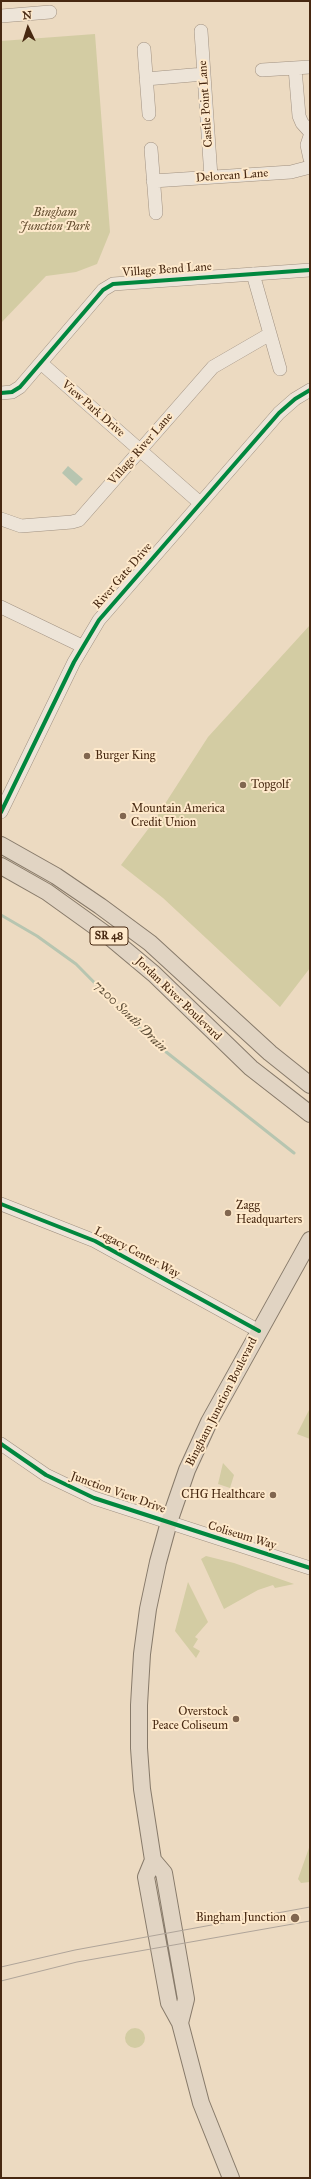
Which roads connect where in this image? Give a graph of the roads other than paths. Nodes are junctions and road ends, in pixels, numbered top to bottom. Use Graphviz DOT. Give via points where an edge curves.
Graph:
graph roads {
  1 [pos="50,12"];
  2 [pos="1,16"];
  3 [pos="201,31"];
  4 [pos="144,49"];
  5 [pos="310,67"];
  6 [pos="294,68"];
  7 [pos="262,70"];
  8 [pos="204,74"];
  9 [pos="146,79"];
  10 [pos="149,114"];
  11 [pos="310,132"];
  12 [pos="310,136"];
  13 [pos="151,149"];
  14 [pos="310,159"];
  15 [pos="310,167"];
  16 [pos="211,177"];
  17 [pos="153,181"];
  18 [pos="156,213"];
  19 [pos="310,270"];
  20 [pos="253,274"];
  21 [pos="270,334"];
  22 [pos="40,363"];
  23 [pos="280,369"];
  24 [pos="310,390"];
  25 [pos="1,393"];
  26 [pos="140,451"];
  27 [pos="200,503"];
  28 [pos="1,519"];
  29 [pos="1,607"];
  30 [pos="82,646"];
  31 [pos="1,812"];
  32 [pos="1,845"];
  33 [pos="1,866"];
  34 [pos="310,1085"];
  35 [pos="310,1114"];
  36 [pos="1,1204"];
  37 [pos="310,1240"];
  38 [pos="258,1331"];
  39 [pos="1,1444"];
  40 [pos="168,1522"];
  41 [pos="310,1568"];
  42 [pos="231,2178"];
  1 -- 2 [label="street"];
  3 -- 8 [label="street, Castle Point Lane"];
  4 -- 9 [label="street"];
  5 -- 6 [label="street"];
  6 -- 7 [label="street"];
  6 -- 11 [label="street" via="299,116"];
  8 -- 9 [label="street"];
  8 -- 16 [label="street, Castle Point Lane"];
  9 -- 10 [label="street"];
  12 -- 14 [label="street" via="307,145"];
  13 -- 17 [label="street"];
  15 -- 16 [label="street, Delorean Lane" via="291,172"];
  16 -- 17 [label="street, Delorean Lane"];
  17 -- 18 [label="street"];
  19 -- 20 [label="street, Village Bend Lane"];
  20 -- 21 [label="street"];
  20 -- 22 [label="street, Village Bend Lane" via="113,284 103,290"];
  21 -- 23 [label="street"];
  21 -- 26 [label="street, Village River Lane" via="213,367"];
  22 -- 25 [label="street, Village Bend Lane" via="15,391"];
  22 -- 26 [label="street, View Park Drive"];
  24 -- 27 [label="street, River Gate Drive" via="279,413"];
  26 -- 27 [label="street, View Park Drive"];
  26 -- 28 [label="street, Village River Lane" via="76,522 21,526"];
  27 -- 30 [label="street, River Gate Drive" via="107,609"];
  29 -- 30 [label="street"];
  30 -- 31 [label="street, River Gate Drive"];
  32 -- 34 [label="main road, Jordan River Boulevard / SR 48" via="62,880 150,943 270,1053"];
  33 -- 35 [label="main road, Jordan River Boulevard / SR 48" via="47,892 111,938 154,974 251,1068"];
  36 -- 38 [label="street, Legacy Center Way" via="101,1243"];
  37 -- 38 [label="main road, Bingham Junction Boulevard"];
  38 -- 40 [label="main road, Bingham Junction Boulevard" via="202,1437"];
  39 -- 40 [label="street, Junction View Drive" via="69,1488"];
  40 -- 41 [label="street, Coliseum Way"];
  40 -- 42 [label="main road, Bingham Junction Boulevard" via="148,1609 140,1679 140,1769 153,1860 164,1873 186,2000 180,2023 201,2103"];
}
